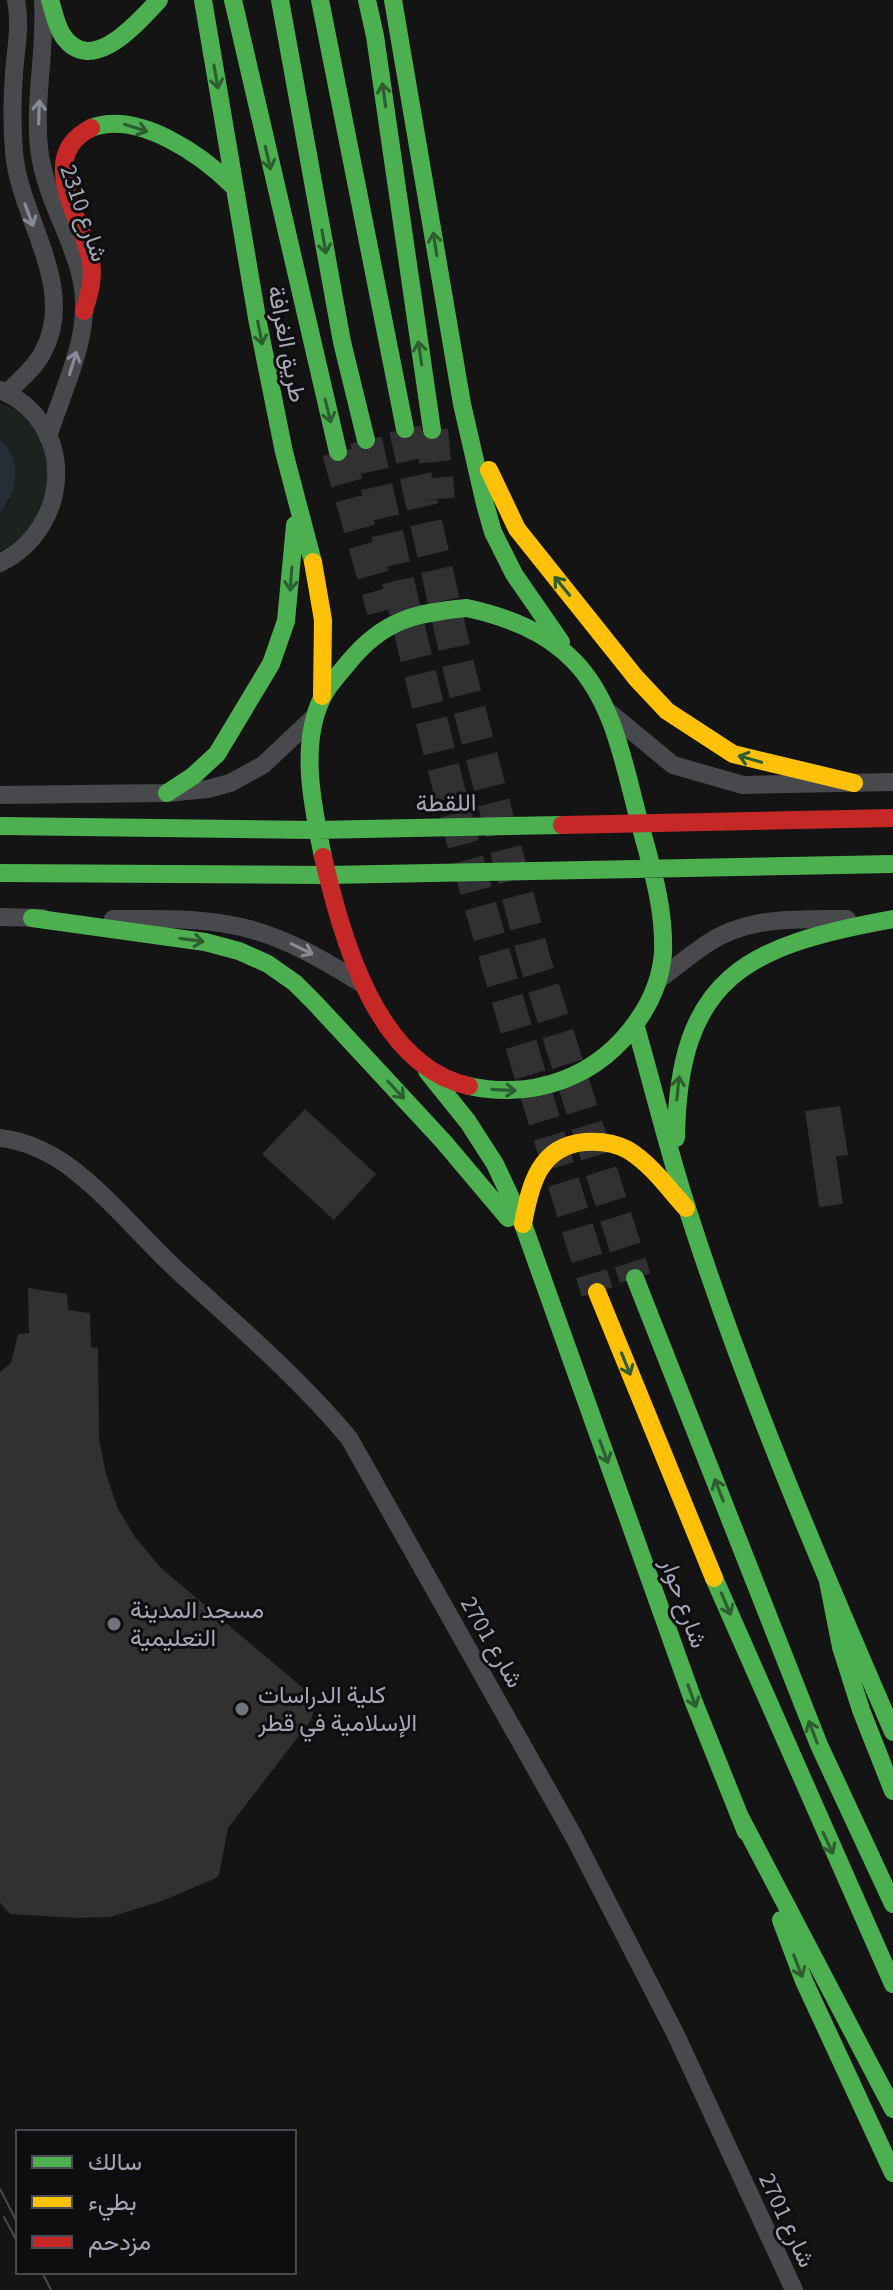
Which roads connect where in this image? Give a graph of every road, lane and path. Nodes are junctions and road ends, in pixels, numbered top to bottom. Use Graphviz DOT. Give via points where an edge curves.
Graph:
graph roads {
  1 [pos="16,0"];
  2 [pos="43,0"];
  3 [pos="50,0"];
  4 [pos="159,0"];
  5 [pos="203,0"];
  6 [pos="233,0"];
  7 [pos="280,0"];
  8 [pos="320,0"];
  9 [pos="367,0"];
  10 [pos="393,0"];
  11 [pos="234,187"];
  12 [pos="84,311"];
  13 [pos="3,391"];
  14 [pos="462,404"];
  15 [pos="405,429"];
  16 [pos="432,430"];
  17 [pos="48,437"];
  18 [pos="366,440"];
  19 [pos="338,452"];
  20 [pos="297,501"];
  21 [pos="0,563"];
  22 [pos="574,661"];
  23 [pos="322,696"];
  24 [pos="605,708"];
  25 [pos="314,717"];
  26 [pos="893,782"];
  27 [pos="854,783"];
  28 [pos="167,793"];
  29 [pos="0,795"];
  30 [pos="893,818"];
  31 [pos="640,823"];
  32 [pos="0,826"];
  33 [pos="316,830"];
  34 [pos="893,864"];
  35 [pos="653,870"];
  36 [pos="0,873"];
  37 [pos="327,875"];
  38 [pos="0,917"];
  39 [pos="32,918"];
  40 [pos="893,919"];
  41 [pos="658,980"];
  42 [pos="361,983"];
  43 [pos="635,1024"];
  44 [pos="417,1060"];
  45 [pos="0,1138"];
  46 [pos="677,1166"];
  47 [pos="688,1211"];
  48 [pos="523,1224"];
  49 [pos="530,1247"];
  50 [pos="635,1278"];
  51 [pos="597,1292"];
  52 [pos="828,1581"];
  53 [pos="893,1732"];
  54 [pos="893,1791"];
  55 [pos="739,1815"];
  56 [pos="893,1904"];
  57 [pos="893,1984"];
  58 [pos="893,2109"];
  59 [pos="893,2173"];
  60 [pos="794,2290"];
  1 -- 13 [label="street, one-way" via="16,171 48,269 53,315 44,352"];
  12 -- 2 [label="street, شارع 2310, one-way" via="80,274 46,189 39,147"];
  3 -- 4 [label="main road" via="68,43 91,52 113,44"];
  5 -- 11 [label="main road, طريق الغرافة, one-way"];
  6 -- 19 [label="main road, one-way"];
  7 -- 18 [label="main road, one-way" via="342,342"];
  8 -- 15 [label="main road"];
  16 -- 9 [label="main road, one-way"];
  14 -- 10 [label="main road, one-way"];
  12 -- 11 [label="main road, one-way" via="91,266 64,175 79,135 109,123 133,127 199,156"];
  11 -- 20 [label="main road, طريق الغرافة, one-way"];
  17 -- 12 [label="street, شارع 2310, one-way" via="73,367"];
  13 -- 17 [label="street" via="31,411"];
  14 -- 22 [label="main road" via="499,544"];
  27 -- 14 [label="main road, one-way" via="733,754 667,711 517,529"];
  17 -- 21 [label="street" via="57,470 53,504 26,547"];
  20 -- 23 [label="main road, طريق الغرافة" via="323,620"];
  20 -- 28 [label="main road, one-way" via="291,592 271,664 217,754"];
  22 -- 23 [label="main road" via="505,616 467,608 432,611 374,635"];
  22 -- 24 [label="main road"];
  23 -- 25 [label="main road"];
  24 -- 27 [label="street" via="673,765 743,785"];
  24 -- 31 [label="main road"];
  25 -- 28 [label="street" via="263,765 230,783"];
  25 -- 33 [label="main road"];
  26 -- 27 [label="street"];
  28 -- 29 [label="street"];
  30 -- 31 [label="main road, اللقطة"];
  31 -- 33 [label="main road, اللقطة"];
  31 -- 35 [label="main road"];
  32 -- 33 [label="main road, اللقطة"];
  33 -- 37 [label="main road"];
  34 -- 35 [label="main road"];
  35 -- 37 [label="main road"];
  35 -- 41 [label="main road" via="662,943"];
  36 -- 37 [label="main road"];
  37 -- 42 [label="main road"];
  38 -- 39 [label="street"];
  39 -- 42 [label="street, one-way" via="248,928 298,947"];
  39 -- 49 [label="main road, one-way" via="205,942 268,964 295,983 368,1060 486,1189"];
  40 -- 41 [label="street" via="768,921 736,929"];
  46 -- 40 [label="main road, one-way" via="676,1116 687,1041 701,1011 721,987 746,965 781,946"];
  41 -- 43 [label="main road"];
  42 -- 44 [label="main road" via="385,1026"];
  44 -- 43 [label="main road, one-way" via="447,1078 481,1089 552,1086 613,1051"];
  43 -- 46 [label="main road"];
  44 -- 48 [label="main road, شارع حوار" via="468,1122"];
  45 -- 60 [label="street, شارع 2701" via="43,1150 67,1165 256,1341 349,1438 573,1835 675,2033"];
  46 -- 47 [label="main road"];
  47 -- 48 [label="main road" via="626,1149 582,1142 559,1148 542,1161"];
  47 -- 52 [label="main road"];
  48 -- 49 [label="main road, شارع حوار"];
  49 -- 55 [label="main road, شارع حوار, one-way"];
  56 -- 50 [label="main road, one-way" via="819,1745"];
  51 -- 57 [label="main road, شارع حوار, one-way" via="823,1833"];
  52 -- 53 [label="main road"];
  52 -- 54 [label="main road" via="841,1647"];
  55 -- 58 [label="main road"];
  55 -- 59 [label="main road, شارع حوار, one-way" via="804,1981"];
}
